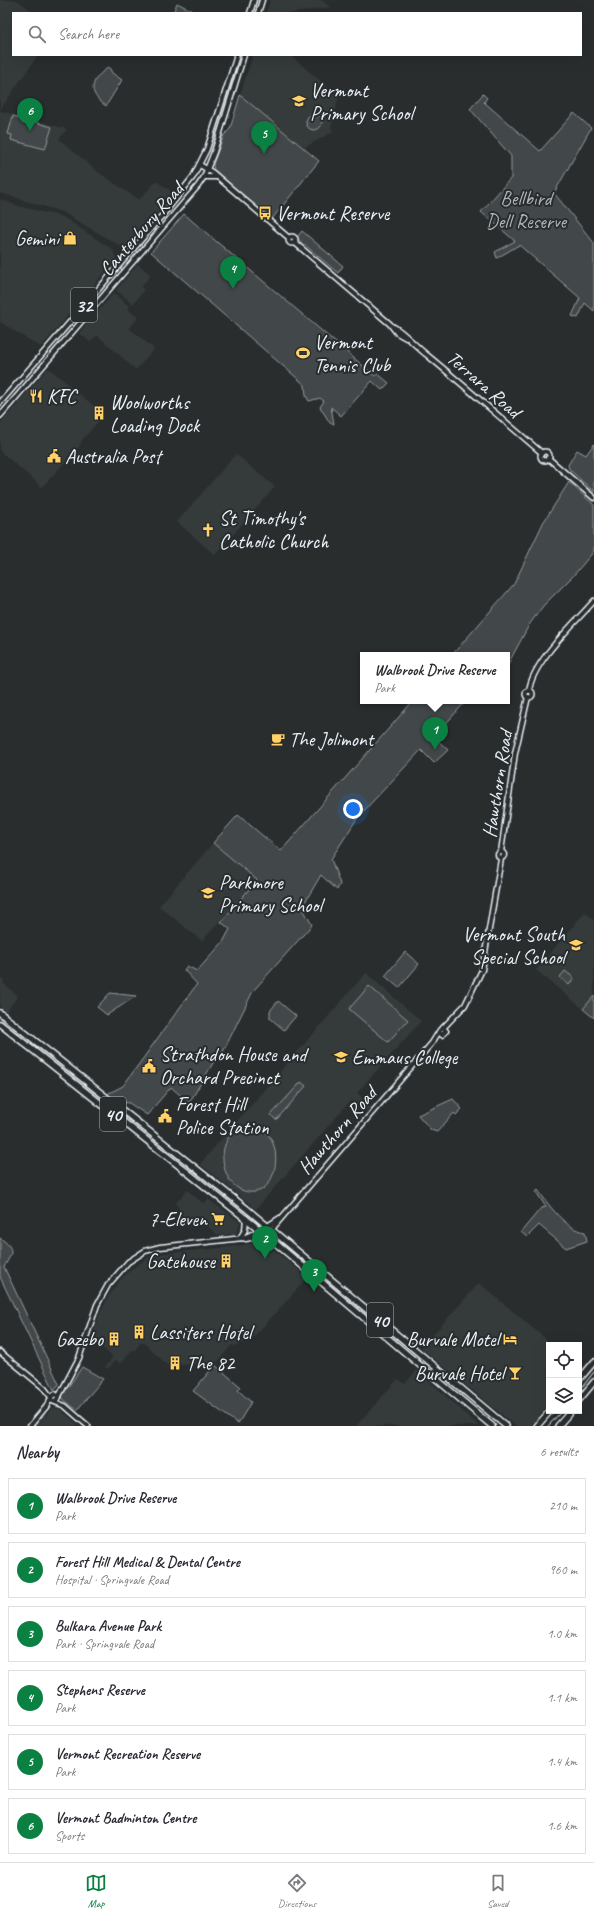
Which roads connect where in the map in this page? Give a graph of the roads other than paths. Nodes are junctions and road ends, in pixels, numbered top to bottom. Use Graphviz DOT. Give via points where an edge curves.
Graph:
graph roads {
  1 [pos="254,0"];
  2 [pos="262,0"];
  3 [pos="250,12"];
  4 [pos="258,12"];
  5 [pos="236,56"];
  6 [pos="244,56"];
  7 [pos="200,165"];
  8 [pos="207,169"];
  9 [pos="204,177"];
  10 [pos="217,177"];
  11 [pos="15,385"];
  12 [pos="10,391"];
  13 [pos="21,391"];
  14 [pos="0,403"];
  15 [pos="0,416"];
  16 [pos="594,498"];
  17 [pos="594,601"];
  18 [pos="0,1013"];
  19 [pos="0,1024"];
  20 [pos="444,1032"];
  21 [pos="432,1043"];
  22 [pos="246,1218"];
  23 [pos="270,1227"];
  24 [pos="262,1232"];
  25 [pos="241,1238"];
  26 [pos="0,1352"];
  27 [pos="594,1362"];
  28 [pos="581,1378"];
  29 [pos="594,1382"];
  30 [pos="55,1396"];
  31 [pos="582,1396"];
  32 [pos="55,1402"];
  33 [pos="65,1406"];
  34 [pos="46,1407"];
  35 [pos="547,1414"];
  36 [pos="568,1414"];
  37 [pos="30,1426"];
  38 [pos="88,1426"];
  39 [pos="492,1426"];
  40 [pos="506,1426"];
  41 [pos="537,1426"];
  42 [pos="558,1426"];
  1 -- 3 [label="main road"];
  2 -- 4 [label="main road"];
  5 -- 7 [label="main road, Canterbury Road / 32"];
  6 -- 8 [label="main road, Canterbury Road / 32"];
  7 -- 8 [label="main road"];
  7 -- 11 [label="main road, Canterbury Road / 32" via="187,186 166,211"];
  8 -- 9 [label="main road, Canterbury Road / 32"];
  8 -- 10 [label="main road"];
  9 -- 10 [label="main road"];
  9 -- 13 [label="main road, Canterbury Road / 32" via="188,199"];
  10 -- 16 [label="main road, Terrara Road" via="289,238 293,237 294,242 464,384 542,453 548,452 548,458"];
  11 -- 12 [label="main road, Canterbury Road / 32"];
  11 -- 13 [label="main road"];
  12 -- 13 [label="main road"];
  12 -- 14 [label="main road, Canterbury Road / 32"];
  13 -- 15 [label="main road, Canterbury Road / 32"];
  17 -- 20 [label="main road, Hawthorn Road" via="537,668 530,684 529,691 532,694 528,698 515,753 501,852 498,855 501,859 482,970 472,993"];
  18 -- 23 [label="highway, 40"];
  19 -- 22 [label="highway, 40"];
  20 -- 21 [label="main road, Hawthorn Road"];
  20 -- 21 [label="main road, Hawthorn Road" via="439,1032"];
  21 -- 23 [label="main road, Hawthorn Road"];
  22 -- 24 [label="highway, 40"];
  22 -- 25 [label="main road"];
  23 -- 24 [label="main road, Hawthorn Road"];
  23 -- 40 [label="highway, 40"];
  24 -- 25 [label="main road, Hawthorn Road" via="250,1238"];
  24 -- 39 [label="highway, 40"];
  25 -- 30 [label="main road, Hawthorn Road" via="160,1247 128,1262 108,1285 97,1305 79,1358 62,1389"];
  26 -- 30 [label="main road"];
  27 -- 28 [label="highway"];
  29 -- 31 [label="highway"];
  30 -- 32 [label="main road"];
  30 -- 33 [label="main road"];
  30 -- 34 [label="main road, Hawthorn Road"];
  32 -- 33 [label="main road"];
  32 -- 34 [label="main road, Hawthorn Road"];
  33 -- 38 [label="main road"];
  34 -- 37 [label="main road, Hawthorn Road"];
  35 -- 41 [label="highway"];
  36 -- 42 [label="highway"];
}
